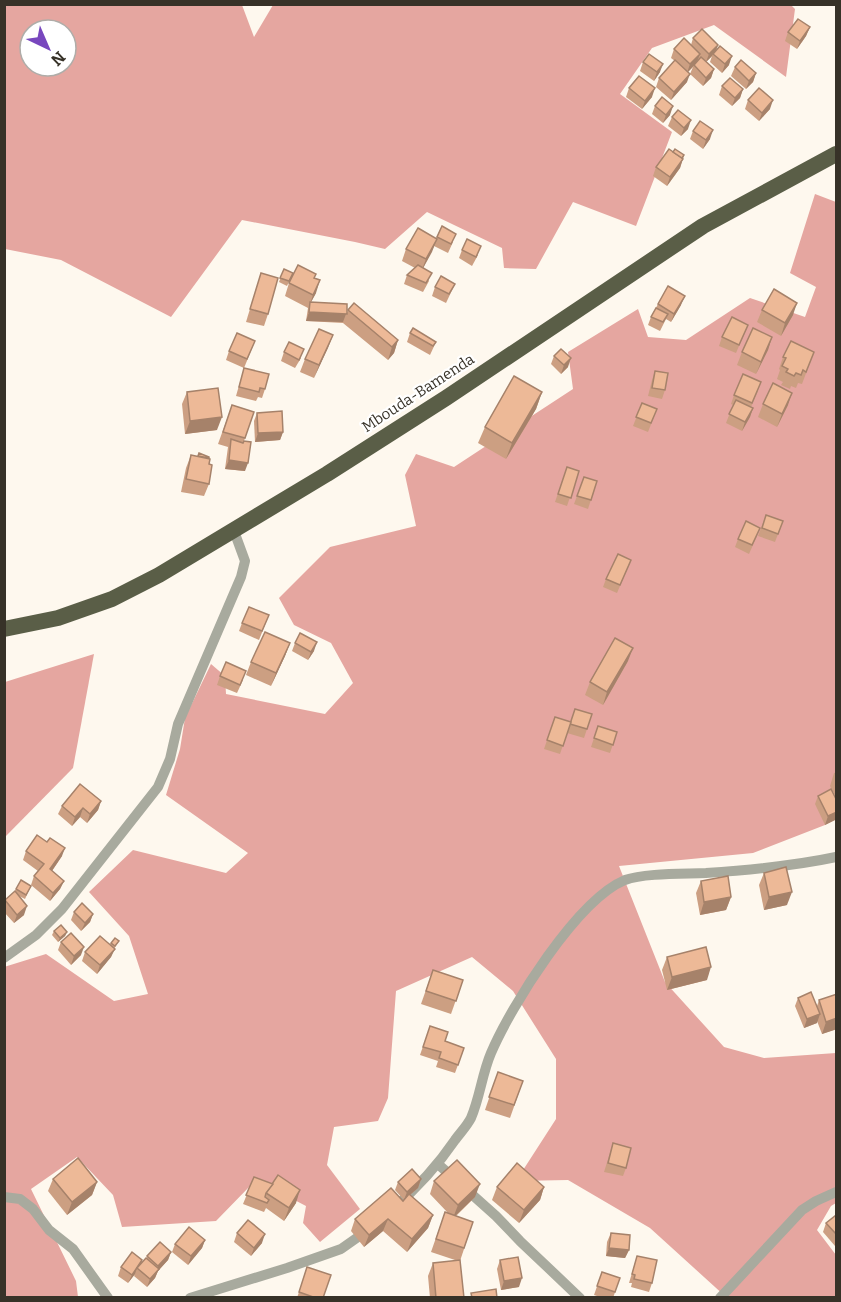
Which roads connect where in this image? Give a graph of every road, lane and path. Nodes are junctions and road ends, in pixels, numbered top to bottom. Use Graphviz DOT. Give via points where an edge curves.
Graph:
graph roads {
  1 [pos="837,154"];
  2 [pos="234,531"];
  3 [pos="4,629"];
  4 [pos="837,857"];
  5 [pos="4,958"];
  6 [pos="439,1165"];
  7 [pos="837,1192"];
  8 [pos="4,1197"];
  9 [pos="108,1298"];
  10 [pos="190,1298"];
  11 [pos="580,1298"];
  12 [pos="720,1298"];
  1 -- 2 [label="highway, Mbouda-Bamenda" via="703,226 436,404"];
  2 -- 3 [label="highway, Mbouda-Bamenda" via="112,599 58,618"];
  2 -- 5 [label="street" via="245,561 241,577 178,724 158,787 62,909 36,935"];
  4 -- 6 [label="street" via="790,866 627,879 600,896 520,996 490,1057 470,1120"];
  6 -- 10 [label="street" via="365,1234 341,1249"];
  6 -- 11 [label="street"];
  7 -- 12 [label="street" via="802,1210"];
  8 -- 9 [label="street" via="20,1199 33,1209 49,1230 73,1249"];
}
